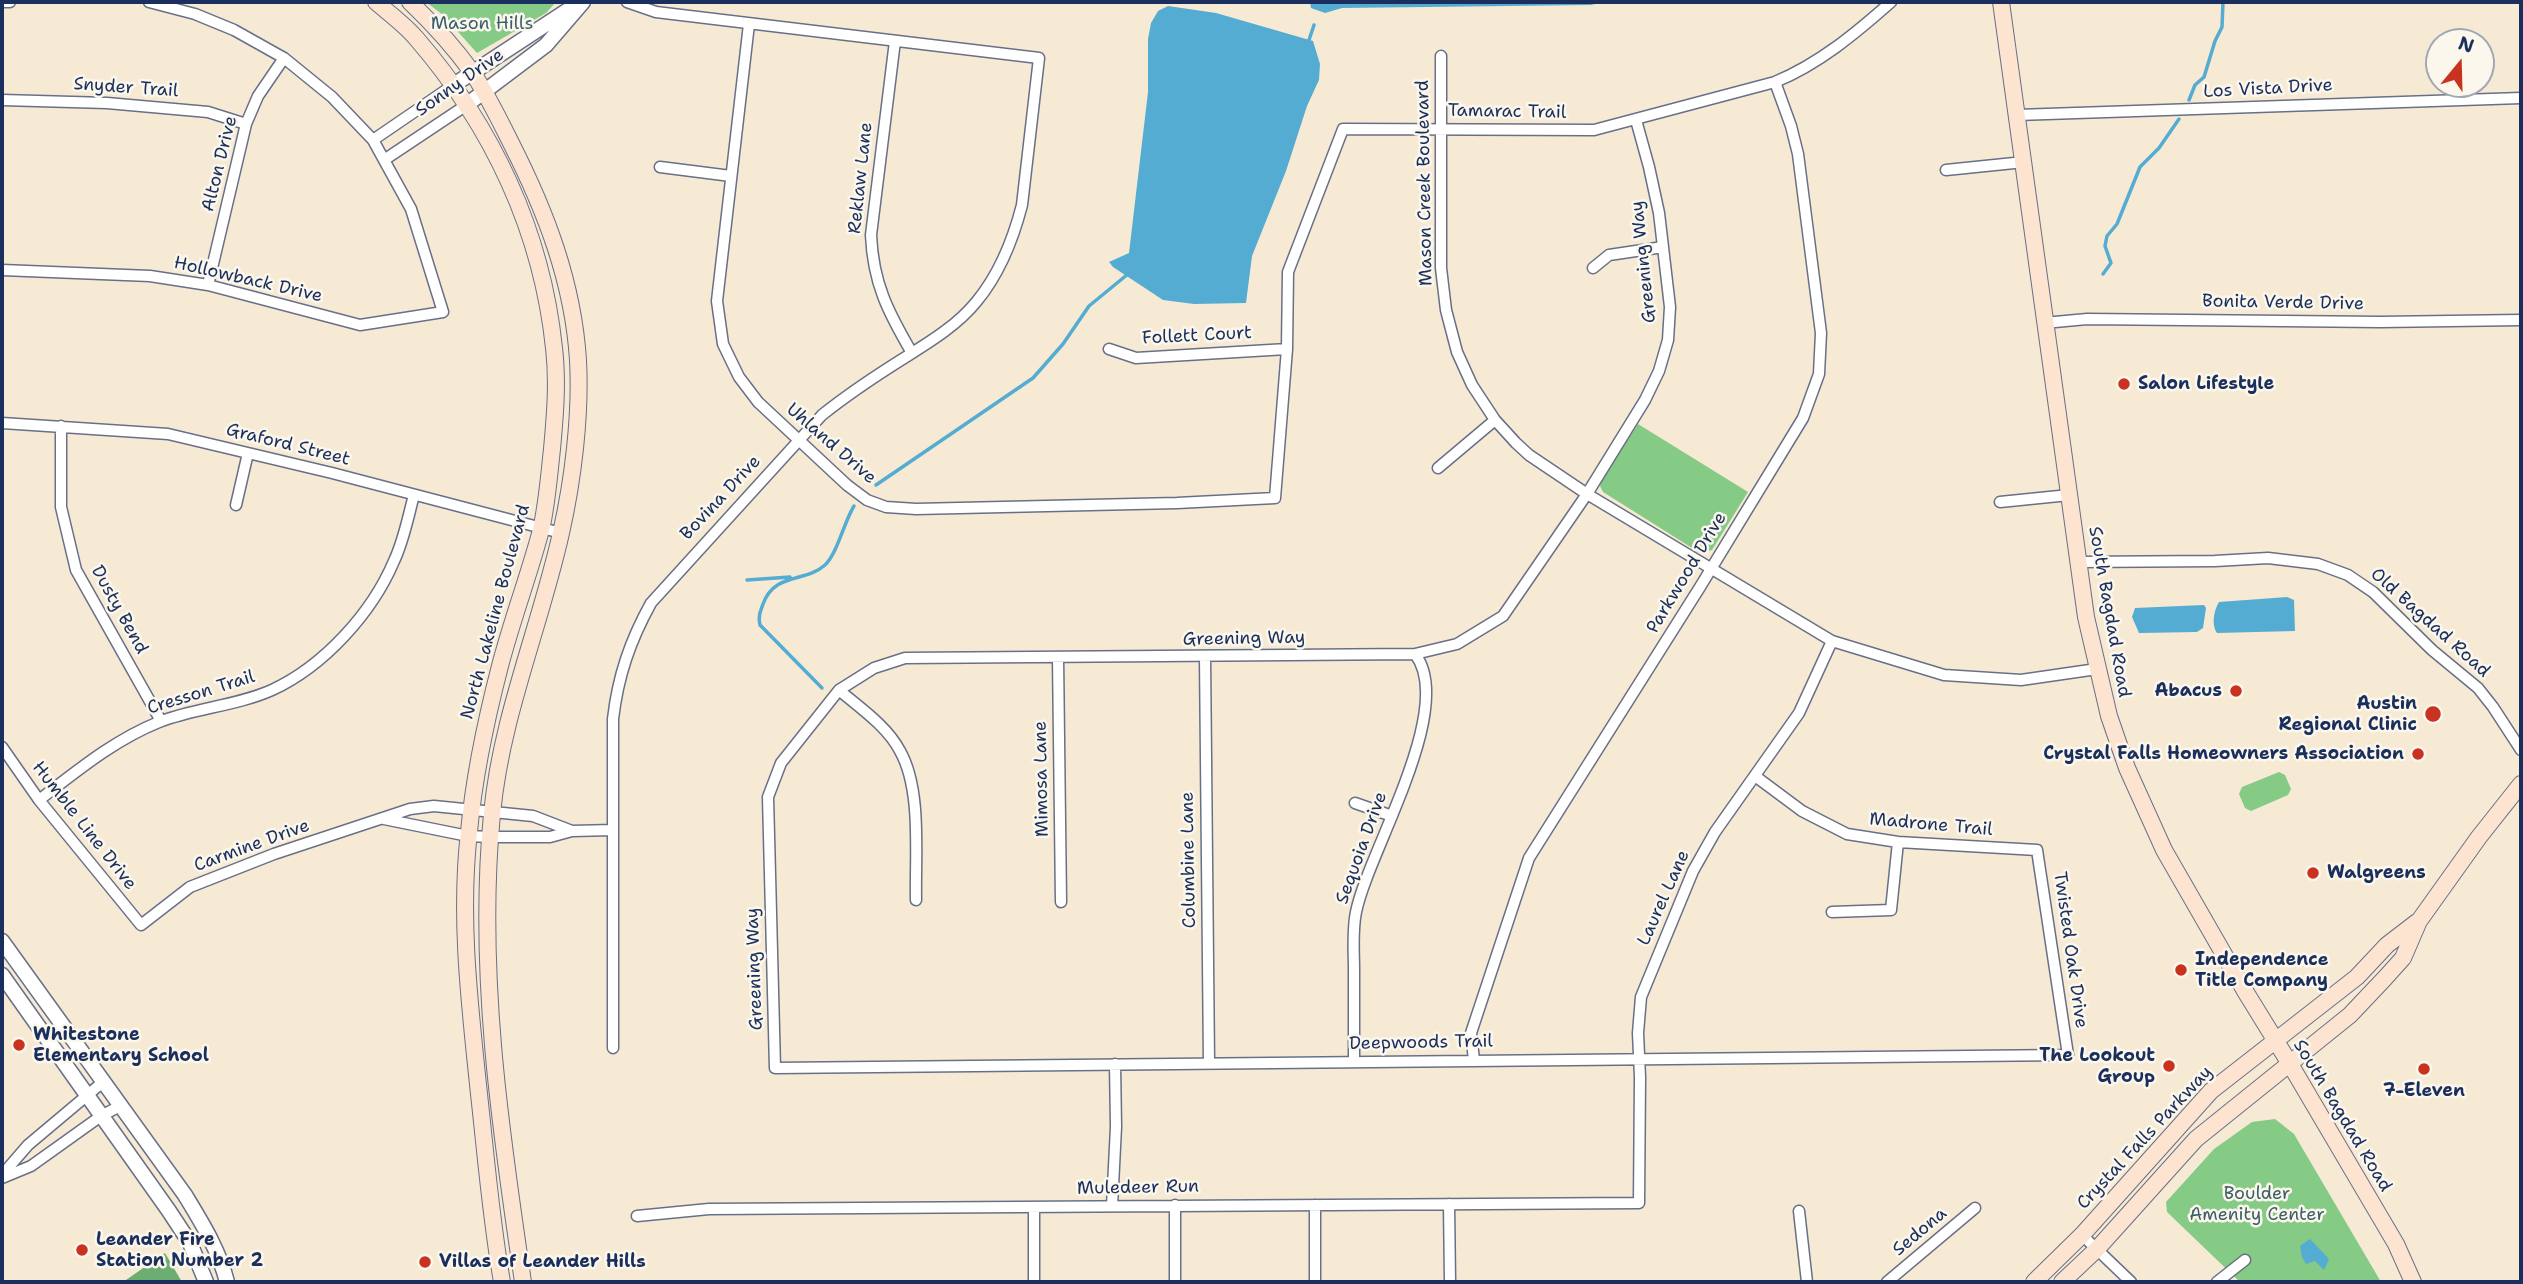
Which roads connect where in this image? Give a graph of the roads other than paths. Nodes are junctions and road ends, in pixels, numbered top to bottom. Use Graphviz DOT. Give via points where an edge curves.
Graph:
graph roads {
  1 [pos="2,2"];
  2 [pos="10,2"];
  3 [pos="149,2"];
  4 [pos="376,2"];
  5 [pos="410,2"];
  6 [pos="581,2"];
  7 [pos="627,2"];
  8 [pos="1891,2"];
  9 [pos="2001,2"];
  10 [pos="749,24"];
  11 [pos="895,41"];
  12 [pos="1441,56"];
  13 [pos="284,58"];
  14 [pos="472,72"];
  15 [pos="1775,82"];
  16 [pos="452,86"];
  17 [pos="484,92"];
  18 [pos="2521,98"];
  19 [pos="2,100"];
  20 [pos="466,106"];
  21 [pos="2017,115"];
  22 [pos="1636,120"];
  23 [pos="246,124"];
  24 [pos="1441,128"];
  25 [pos="373,140"];
  26 [pos="384,160"];
  27 [pos="2024,162"];
  28 [pos="660,167"];
  29 [pos="1947,170"];
  30 [pos="731,176"];
  31 [pos="1663,247"];
  32 [pos="1593,268"];
  33 [pos="2,270"];
  34 [pos="208,285"];
  35 [pos="2521,320"];
  36 [pos="2044,323"];
  37 [pos="1110,349"];
  38 [pos="1287,349"];
  39 [pos="912,353"];
  40 [pos="1495,420"];
  41 [pos="2,424"];
  42 [pos="61,426"];
  43 [pos="799,439"];
  44 [pos="248,453"];
  45 [pos="1438,468"];
  46 [pos="1587,494"];
  47 [pos="414,495"];
  48 [pos="2069,495"];
  49 [pos="1275,498"];
  50 [pos="2000,502"];
  51 [pos="236,505"];
  52 [pos="541,527"];
  53 [pos="561,533"];
  54 [pos="2078,562"];
  55 [pos="1711,570"];
  56 [pos="1832,641"];
  57 [pos="1415,654"];
  58 [pos="1058,657"];
  59 [pos="1205,657"];
  60 [pos="2096,669"];
  61 [pos="839,690"];
  62 [pos="161,721"];
  63 [pos="2,747"];
  64 [pos="2521,750"];
  65 [pos="1755,776"];
  66 [pos="2521,784"];
  67 [pos="39,800"];
  68 [pos="1355,803"];
  69 [pos="471,809"];
  70 [pos="492,812"];
  71 [pos="1392,816"];
  72 [pos="384,819"];
  73 [pos="612,830"];
  74 [pos="572,831"];
  75 [pos="468,836"];
  76 [pos="491,837"];
  77 [pos="1898,842"];
  78 [pos="2037,850"];
  79 [pos="916,900"];
  80 [pos="1061,902"];
  81 [pos="1832,912"];
  82 [pos="2419,921"];
  83 [pos="141,925"];
  84 [pos="2,941"];
  85 [pos="2,975"];
  86 [pos="2275,1041"];
  87 [pos="613,1048"];
  88 [pos="2068,1055"];
  89 [pos="1639,1059"];
  90 [pos="1474,1060"];
  91 [pos="1354,1061"];
  92 [pos="1209,1063"];
  93 [pos="1115,1064"];
  94 [pos="2290,1064"];
  95 [pos="775,1068"];
  96 [pos="103,1082"];
  97 [pos="87,1095"];
  98 [pos="120,1106"];
  99 [pos="102,1116"];
  100 [pos="2180,1126"];
  101 [pos="2196,1139"];
  102 [pos="2,1176"];
  103 [pos="1639,1203"];
  104 [pos="1450,1204"];
  105 [pos="1175,1205"];
  106 [pos="1315,1205"];
  107 [pos="1112,1206"];
  108 [pos="1034,1207"];
  109 [pos="1975,1208"];
  110 [pos="1799,1211"];
  111 [pos="637,1216"];
  112 [pos="2082,1235"];
  113 [pos="2097,1250"];
  114 [pos="2245,1260"];
  115 [pos="206,1282"];
  116 [pos="227,1282"];
  117 [pos="502,1282"];
  118 [pos="523,1282"];
  119 [pos="1034,1282"];
  120 [pos="1175,1282"];
  121 [pos="1315,1282"];
  122 [pos="1450,1282"];
  123 [pos="1807,1282"];
  124 [pos="1887,1282"];
  125 [pos="2034,1282"];
  126 [pos="2062,1282"];
  127 [pos="2131,1282"];
  128 [pos="2217,1282"];
  129 [pos="2413,1282"];
  1 -- 2 [label="street"];
  3 -- 13 [label="street" via="234,30"];
  4 -- 16 [label="main road, North Lakeline Boulevard" via="415,37"];
  5 -- 14 [label="main road"];
  6 -- 14 [label="street, Sonny Drive"];
  6 -- 17 [label="street, Sonny Drive" via="546,45"];
  7 -- 10 [label="street" via="656,12"];
  8 -- 15 [label="street, Tamarac Trail" via="1816,61"];
  9 -- 21 [label="main road, South Bagdad Road"];
  10 -- 11 [label="street"];
  10 -- 30 [label="street, Uhland Drive"];
  11 -- 39 [label="street, Reklaw Lane" via="872,258 889,313"];
  11 -- 39 [label="street, Bovina Drive" via="1039,58 1022,205 1005,257 977,302"];
  12 -- 24 [label="street, Mason Creek Boulevard"];
  13 -- 23 [label="street, Alton Drive" via="258,96"];
  13 -- 25 [label="street" via="332,97"];
  14 -- 16 [label="street, Sonny Drive"];
  14 -- 17 [label="main road"];
  15 -- 22 [label="street, Tamarac Trail"];
  15 -- 55 [label="street, Parkwood Drive" via="1797,154 1821,333 1819,373 1803,418"];
  16 -- 20 [label="main road, North Lakeline Boulevard"];
  16 -- 25 [label="street, Sonny Drive"];
  17 -- 20 [label="street, Sonny Drive"];
  17 -- 53 [label="main road" via="553,234 568,291 578,360 575,452"];
  18 -- 21 [label="street, Los Vista Drive"];
  19 -- 23 [label="street, Snyder Trail" via="208,111"];
  20 -- 26 [label="street, Sonny Drive"];
  20 -- 52 [label="main road, North Lakeline Boulevard" via="489,141 528,225 547,295 556,406"];
  21 -- 27 [label="main road, South Bagdad Road"];
  22 -- 24 [label="street, Tamarac Trail" via="1594,130"];
  22 -- 31 [label="street, Greening Way"];
  23 -- 34 [label="street, Alton Drive"];
  24 -- 38 [label="street, Tamarac Trail" via="1343,129 1288,272"];
  24 -- 40 [label="street, Mason Creek Boulevard" via="1441,268 1446,310 1464,369"];
  25 -- 26 [label="street"];
  26 -- 34 [label="street, Hollowback Drive" via="411,209 443,312 360,325"];
  27 -- 29 [label="street"];
  27 -- 36 [label="main road, South Bagdad Road"];
  28 -- 30 [label="street"];
  30 -- 43 [label="street, Uhland Drive" via="717,301 723,344 758,402"];
  31 -- 32 [label="street" via="1609,255"];
  31 -- 46 [label="street, Greening Way" via="1670,307 1665,355 1649,392"];
  33 -- 34 [label="street, Hollowback Drive" via="150,276"];
  35 -- 36 [label="street, Bonita Verde Drive" via="2087,319"];
  36 -- 48 [label="main road, South Bagdad Road"];
  37 -- 38 [label="street, Follett Court" via="1136,358"];
  38 -- 49 [label="street, Tamarac Trail"];
  39 -- 43 [label="street, Bovina Drive" via="848,394"];
  40 -- 45 [label="street"];
  40 -- 46 [label="street, Mason Creek Boulevard" via="1529,455"];
  41 -- 42 [label="street, Graford Street"];
  42 -- 44 [label="street, Graford Street" via="168,434"];
  42 -- 62 [label="street, Dusty Bend" via="61,507 76,570"];
  43 -- 49 [label="street, Uhland Drive" via="847,485 886,507"];
  43 -- 73 [label="street, Bovina Drive" via="651,603 635,632 615,699"];
  44 -- 47 [label="street, Graford Street"];
  44 -- 51 [label="street"];
  46 -- 55 [label="street, Mason Creek Boulevard"];
  46 -- 57 [label="street, Greening Way" via="1503,616 1457,644"];
  47 -- 52 [label="street, Graford Street"];
  47 -- 62 [label="street, Cresson Trail" via="395,561 376,596 318,660 271,690"];
  48 -- 50 [label="street"];
  48 -- 54 [label="main road, South Bagdad Road"];
  52 -- 53 [label="street, Graford Street"];
  52 -- 69 [label="main road, North Lakeline Boulevard" via="500,667"];
  53 -- 70 [label="main road" via="503,743"];
  54 -- 60 [label="main road, South Bagdad Road"];
  54 -- 64 [label="street, Old Bagdad Road" via="2268,558 2318,564 2348,575 2373,592 2478,688"];
  55 -- 56 [label="street, Mason Creek Boulevard"];
  55 -- 90 [label="street, Parkwood Drive" via="1529,858 1471,1033"];
  56 -- 60 [label="street, Mason Creek Boulevard" via="1944,675 2021,680"];
  56 -- 65 [label="street, Laurel Lane" via="1799,713"];
  57 -- 59 [label="street, Greening Way"];
  57 -- 71 [label="street, Sequoia Drive" via="1424,670 1422,726"];
  58 -- 59 [label="street, Greening Way"];
  58 -- 61 [label="street, Greening Way" via="905,658 874,668"];
  58 -- 80 [label="street, Mimosa Lane"];
  59 -- 92 [label="street, Columbine Lane"];
  60 -- 86 [label="main road, South Bagdad Road" via="2144,809"];
  61 -- 79 [label="street" via="886,732 908,768 914,803"];
  61 -- 95 [label="street, Greening Way" via="780,763 768,797"];
  62 -- 67 [label="street, Cresson Trail" via="118,741"];
  63 -- 67 [label="street, Humble Line Drive"];
  65 -- 77 [label="street, Madrone Trail" via="1832,828"];
  65 -- 89 [label="street, Laurel Lane" via="1693,871 1651,972 1641,998"];
  66 -- 82 [label="main road, Crystal Falls Parkway"];
  67 -- 83 [label="street, Humble Line Drive"];
  68 -- 71 [label="street"];
  69 -- 70 [label="street, Carmine Drive"];
  69 -- 72 [label="street, Carmine Drive" via="434,806"];
  69 -- 75 [label="main road, North Lakeline Boulevard"];
  70 -- 74 [label="street, Carmine Drive" via="533,817"];
  70 -- 76 [label="main road"];
  71 -- 91 [label="street, Sequoia Drive" via="1362,890 1354,923"];
  72 -- 75 [label="street, Carmine Drive"];
  72 -- 83 [label="street, Carmine Drive" via="190,887"];
  73 -- 74 [label="street, Carmine Drive"];
  73 -- 87 [label="street, Bovina Drive"];
  74 -- 76 [label="street, Carmine Drive" via="550,837"];
  75 -- 76 [label="street, Carmine Drive"];
  75 -- 117 [label="main road, North Lakeline Boulevard" via="464,897 468,980"];
  76 -- 118 [label="main road" via="487,965"];
  77 -- 78 [label="street, Madrone Trail"];
  77 -- 81 [label="street" via="1891,910"];
  78 -- 88 [label="street, Twisted Oak Drive"];
  82 -- 86 [label="main road, Crystal Falls Parkway"];
  82 -- 94 [label="main road, Crystal Falls Parkway" via="2403,958 2385,978 2350,1015"];
  84 -- 96 [label="street"];
  85 -- 97 [label="street"];
  86 -- 94 [label="main road, South Bagdad Road"];
  86 -- 100 [label="main road, Crystal Falls Parkway" via="2211,1091"];
  88 -- 89 [label="street, Deepwoods Trail"];
  89 -- 90 [label="street, Deepwoods Trail"];
  89 -- 103 [label="street, Laurel Lane"];
  90 -- 91 [label="street, Deepwoods Trail"];
  91 -- 92 [label="street, Deepwoods Trail"];
  92 -- 93 [label="street, Deepwoods Trail"];
  93 -- 95 [label="street, Deepwoods Trail"];
  93 -- 107 [label="street"];
  94 -- 101 [label="main road, Crystal Falls Parkway"];
  94 -- 129 [label="main road, South Bagdad Road" via="2396,1244"];
  96 -- 97 [label="street"];
  96 -- 98 [label="street"];
  97 -- 99 [label="street"];
  97 -- 102 [label="street" via="28,1145"];
  98 -- 99 [label="street"];
  98 -- 116 [label="street" via="185,1195 208,1233"];
  99 -- 102 [label="street" via="31,1166"];
  99 -- 115 [label="street" via="190,1244"];
  100 -- 101 [label="main road"];
  100 -- 112 [label="main road, Crystal Falls Parkway"];
  101 -- 113 [label="main road, Crystal Falls Parkway"];
  103 -- 104 [label="street, Muledeer Run"];
  104 -- 106 [label="street, Muledeer Run"];
  104 -- 122 [label="street"];
  105 -- 106 [label="street, Muledeer Run"];
  105 -- 107 [label="street, Muledeer Run"];
  105 -- 120 [label="street"];
  106 -- 121 [label="street"];
  107 -- 108 [label="street, Muledeer Run"];
  108 -- 111 [label="street, Muledeer Run" via="709,1209"];
  108 -- 119 [label="street"];
  109 -- 124 [label="street, Sedona"];
  110 -- 123 [label="street"];
  112 -- 113 [label="street"];
  112 -- 125 [label="main road, Crystal Falls Parkway"];
  113 -- 126 [label="main road, Crystal Falls Parkway"];
  113 -- 127 [label="street"];
  114 -- 128 [label="street"];
}
